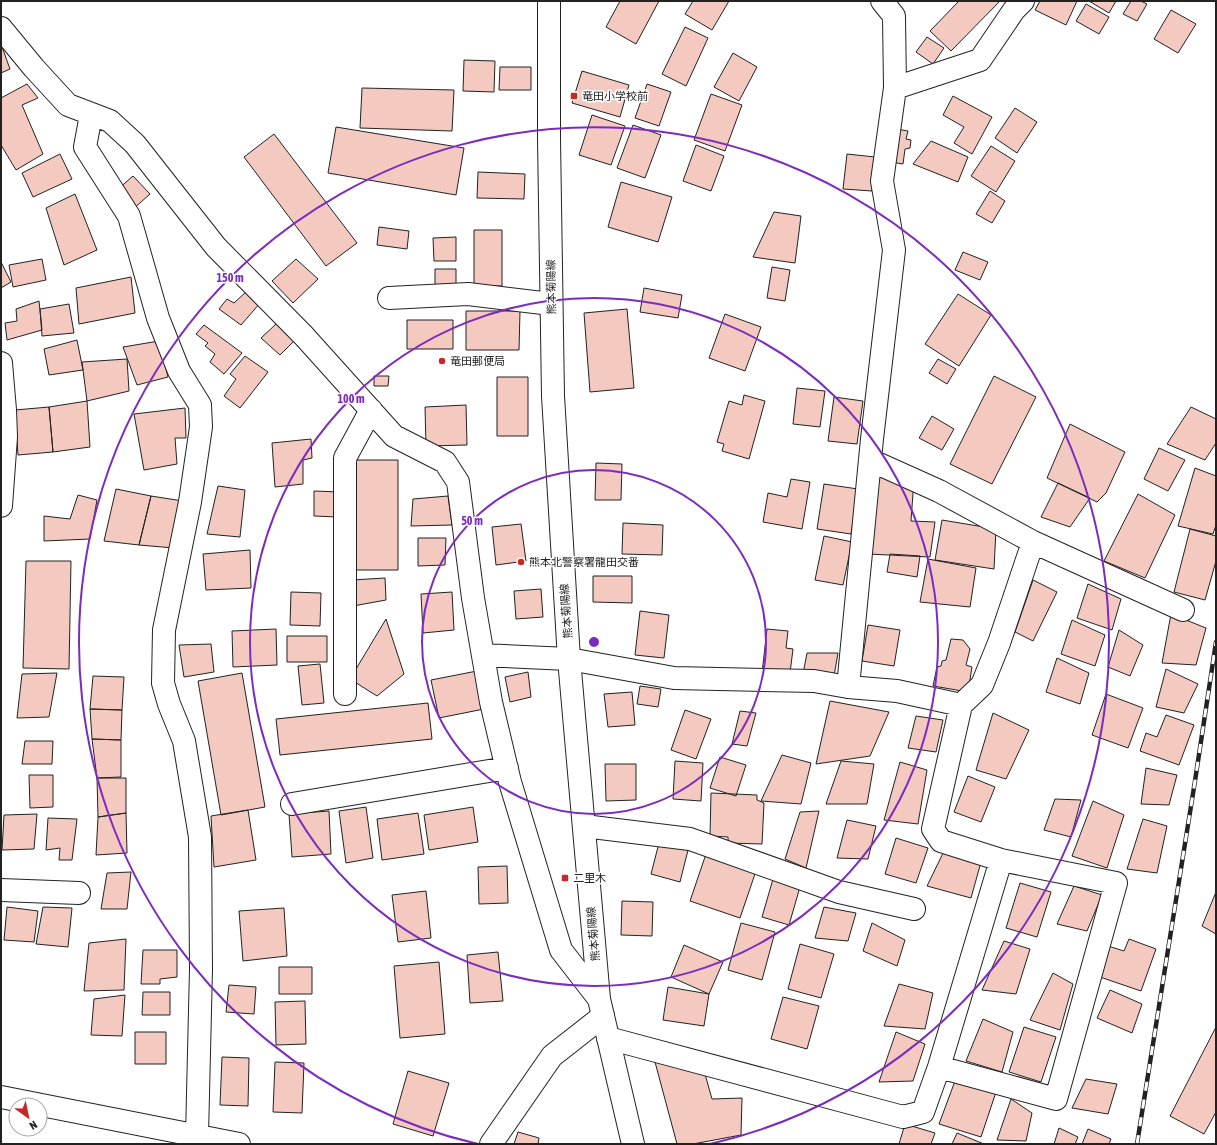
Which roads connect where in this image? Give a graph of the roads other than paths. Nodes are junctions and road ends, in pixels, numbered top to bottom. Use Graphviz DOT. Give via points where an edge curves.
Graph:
graph roads {
  1 [pos="549,1"];
  2 [pos="882,1"];
  3 [pos="1023,1"];
  4 [pos="1,28"];
  5 [pos="895,88"];
  6 [pos="91,115"];
  7 [pos="389,298"];
  8 [pos="551,304"];
  9 [pos="1,363"];
  10 [pos="3,410"];
  11 [pos="371,410"];
  12 [pos="870,460"];
  13 [pos="1,506"];
  14 [pos="1033,542"];
  15 [pos="1183,610"];
  16 [pos="483,655"];
  17 [pos="569,660"];
  18 [pos="848,687"];
  19 [pos="345,694"];
  20 [pos="961,705"];
  21 [pos="507,768"];
  22 [pos="292,804"];
  23 [pos="584,826"];
  24 [pos="1001,860"];
  25 [pos="1,890"];
  26 [pos="80,893"];
  27 [pos="914,909"];
  28 [pos="601,1008"];
  29 [pos="608,1038"];
  30 [pos="939,1067"];
  31 [pos="1,1097"];
  32 [pos="196,1140"];
  33 [pos="239,1144"];
  34 [pos="490,1144"];
  35 [pos="633,1144"];
  1 -- 8 [label="street, 熊本菊陽線"];
  2 -- 5 [label="street" via="894,16"];
  3 -- 5 [label="street" via="980,60"];
  4 -- 6 [label="street" via="68,105"];
  5 -- 12 [label="street" via="882,181 894,250"];
  6 -- 11 [label="street" via="110,121 135,144 216,247 304,336"];
  6 -- 32 [label="street" via="85,148 128,216 158,318 179,371 200,405 201,427 190,502 164,630 163,683 184,741 200,837 201,969"];
  7 -- 8 [label="street" via="468,294"];
  8 -- 17 [label="street, 熊本菊陽線" via="553,396"];
  9 -- 10 [label="street"];
  10 -- 13 [label="street" via="6,437"];
  11 -- 16 [label="street" via="394,436 445,462 458,482"];
  11 -- 19 [label="street" via="345,458"];
  12 -- 14 [label="street" via="938,491"];
  12 -- 18 [label="street"];
  14 -- 15 [label="street"];
  14 -- 20 [label="street" via="982,685"];
  16 -- 17 [label="street"];
  16 -- 21 [label="street"];
  17 -- 18 [label="street" via="674,678 814,681"];
  17 -- 23 [label="street, 熊本菊陽線"];
  18 -- 20 [label="street" via="897,691"];
  20 -- 24 [label="street" via="933,829 941,841"];
  21 -- 22 [label="street"];
  21 -- 28 [label="street" via="562,950"];
  23 -- 27 [label="street" via="690,839 839,892"];
  23 -- 28 [label="street, 熊本菊陽線"];
  24 -- 30 [label="street"];
  24 -- 30 [label="street" via="1116,883 1056,1099"];
  25 -- 26 [label="street"];
  28 -- 29 [label="street, 熊本菊陽線"];
  28 -- 34 [label="street" via="552,1056"];
  29 -- 30 [label="street" via="903,1117 923,1112"];
  29 -- 35 [label="street, 熊本菊陽線"];
  31 -- 32 [label="street"];
  32 -- 33 [label="street"];
}
